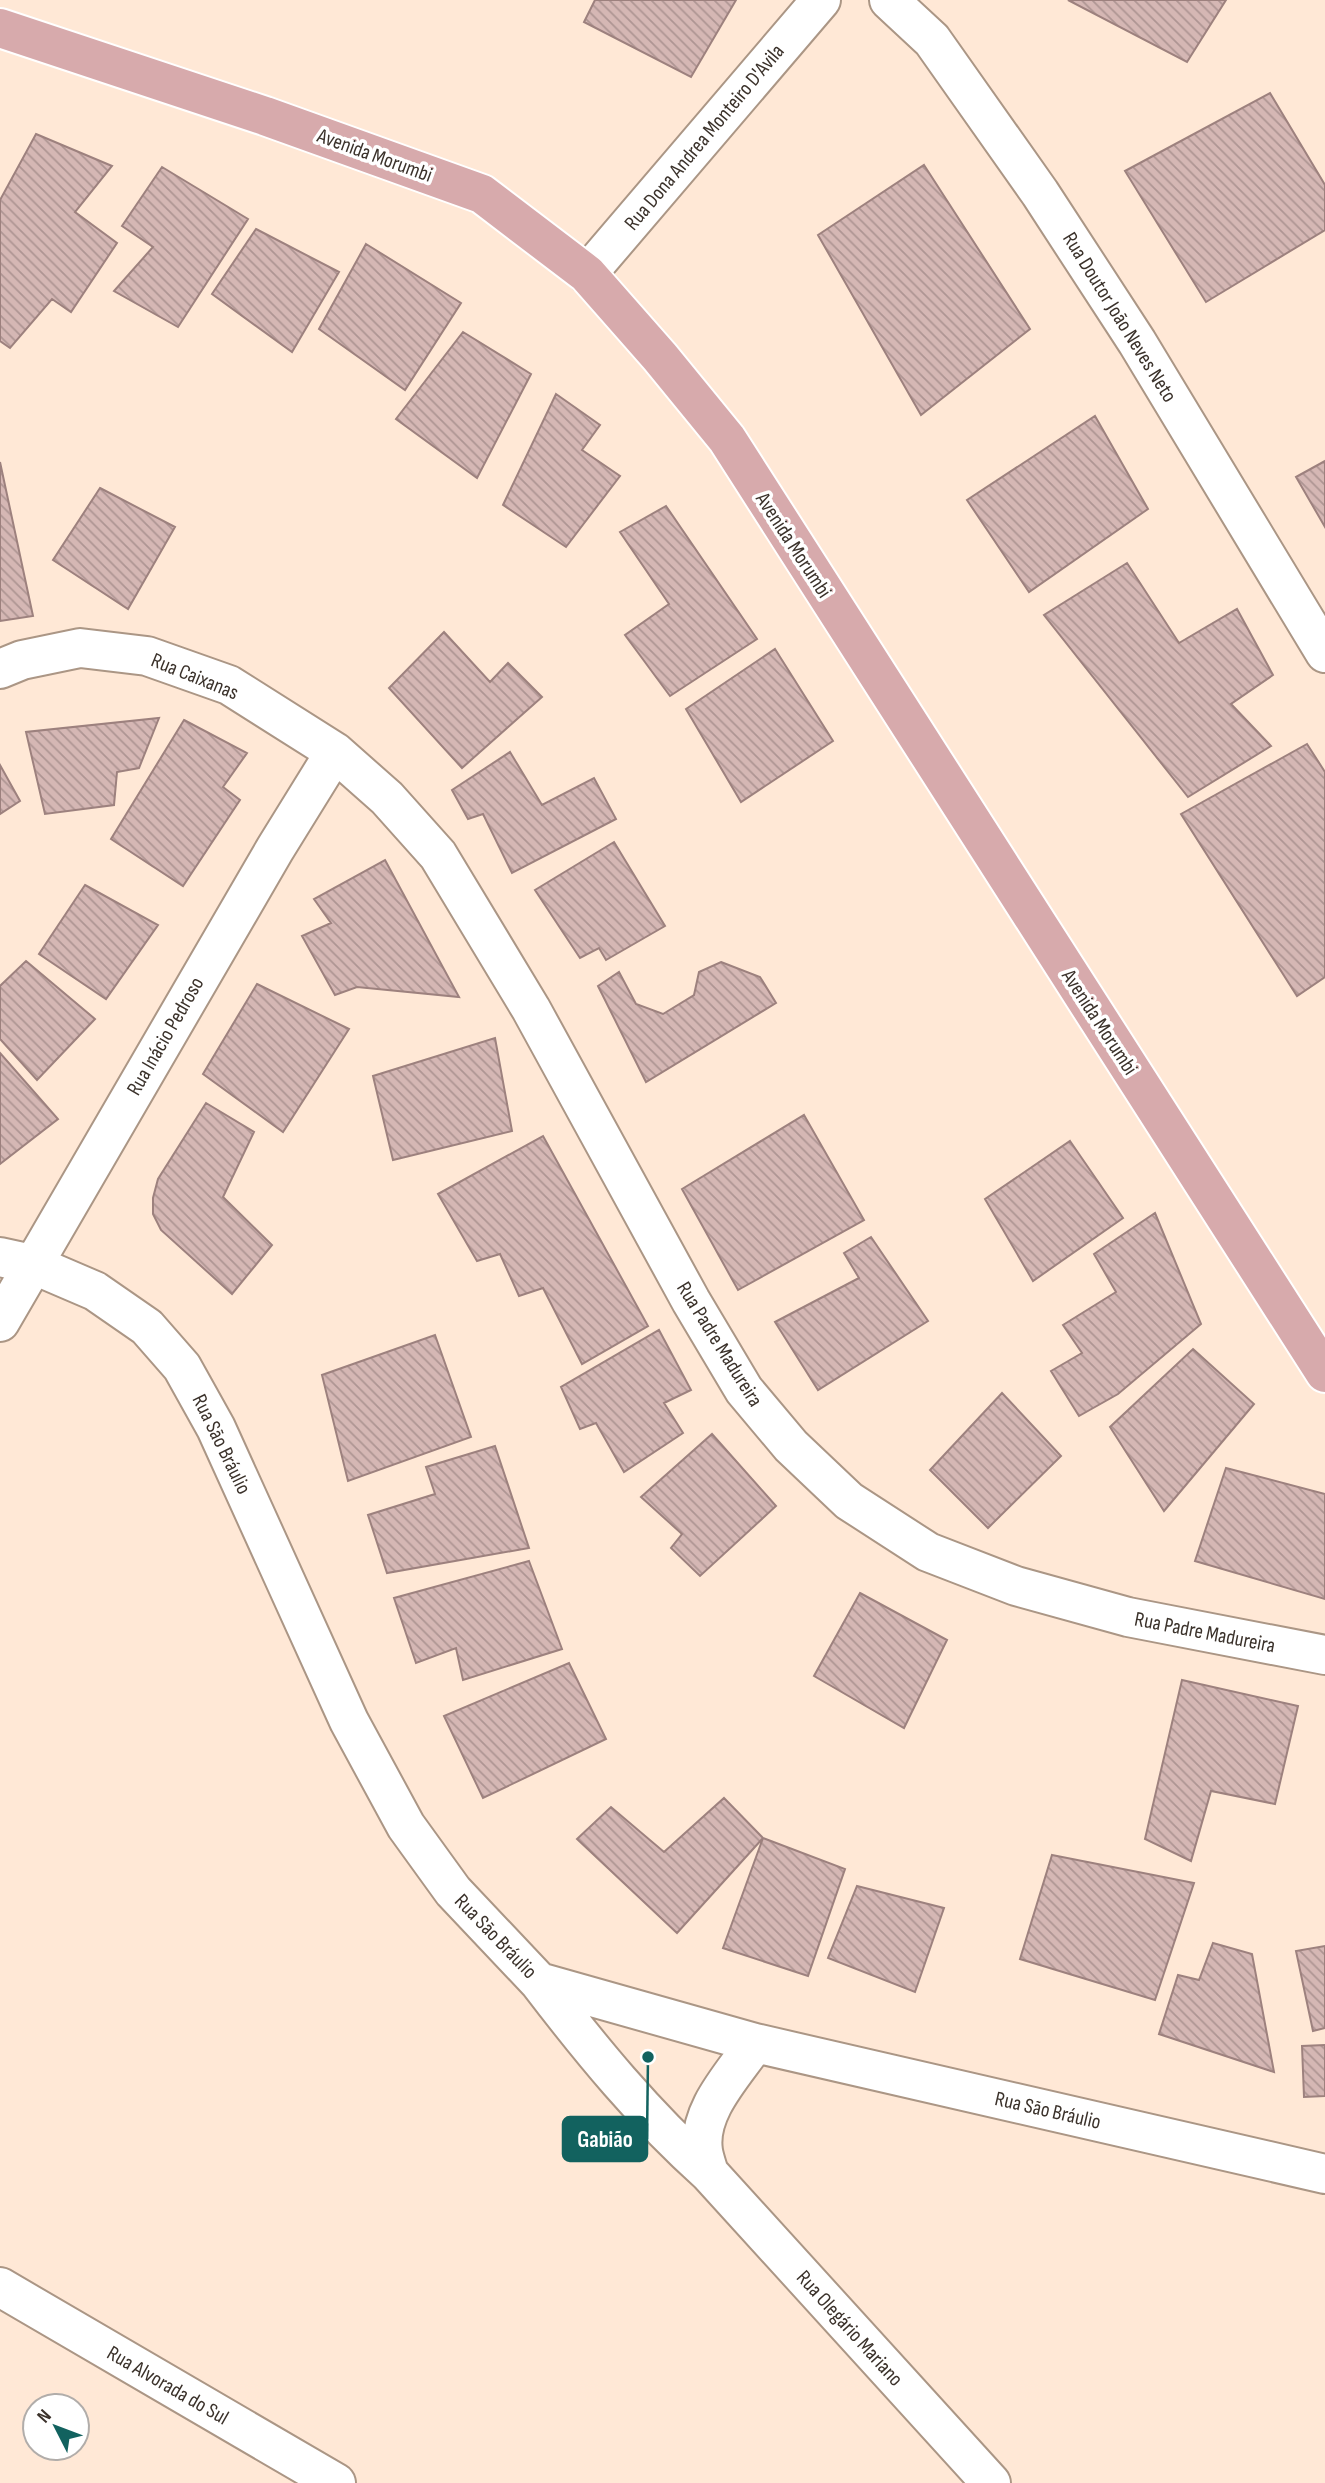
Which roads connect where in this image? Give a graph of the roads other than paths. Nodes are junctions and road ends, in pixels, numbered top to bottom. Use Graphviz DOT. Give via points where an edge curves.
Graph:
graph roads {
  1 [pos="821,0"];
  2 [pos="889,0"];
  3 [pos="0,28"];
  4 [pos="587,274"];
  5 [pos="1325,653"];
  6 [pos="0,669"];
  7 [pos="335,752"];
  8 [pos="16,1260"];
  9 [pos="0,1322"];
  10 [pos="1325,1373"];
  11 [pos="1325,1655"];
  12 [pos="539,1982"];
  13 [pos="755,2043"];
  14 [pos="709,2173"];
  15 [pos="1325,2174"];
  16 [pos="0,2287"];
  17 [pos="336,2483"];
  18 [pos="991,2483"];
  1 -- 4 [label="street, Rua Dona Andrea Monteiro D'Avila"];
  2 -- 5 [label="street, Rua Doutor João Neves Neto" via="932,40 1040,193 1137,342"];
  3 -- 4 [label="main road, Avenida Morumbi" via="482,194"];
  4 -- 10 [label="main road, Avenida Morumbi" via="727,439"];
  6 -- 7 [label="street, Rua Caixanas" via="80,648 147,656 229,685"];
  7 -- 8 [label="street, Rua Inácio Pedroso"];
  7 -- 11 [label="street, Rua Padre Madureira" via="387,798 438,855 531,1009 744,1390 791,1446 849,1501 928,1552 1016,1586 1128,1617"];
  8 -- 9 [label="street, Rua Inácio Pedroso"];
  8 -- 12 [label="street, Rua São Bráulio" via="95,1290 148,1326 182,1367 222,1440 349,1721 406,1826 453,1891"];
  12 -- 13 [label="street, Rua São Bráulio"];
  12 -- 14 [label="street, Rua Olegário Mariano" via="628,2091"];
  13 -- 14 [label="street" via="712,2106 702,2151"];
  13 -- 15 [label="street, Rua São Bráulio"];
  14 -- 18 [label="street, Rua Olegário Mariano"];
  16 -- 17 [label="street, Rua Alvorada do Sul"];
}
